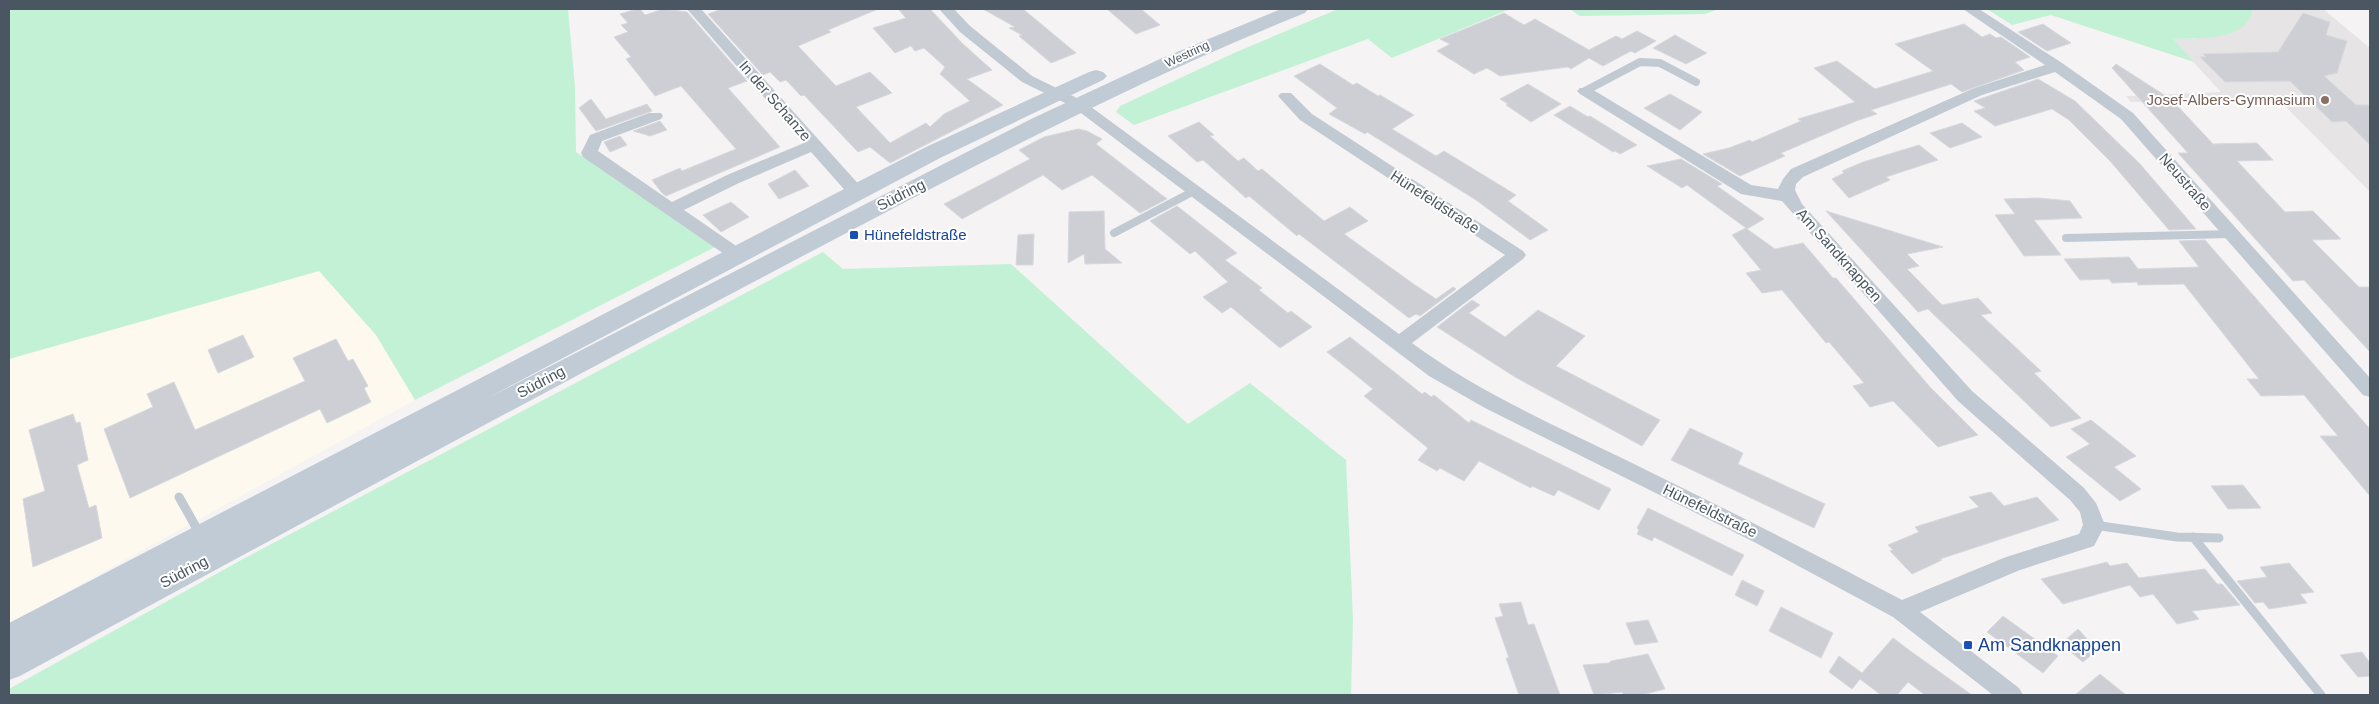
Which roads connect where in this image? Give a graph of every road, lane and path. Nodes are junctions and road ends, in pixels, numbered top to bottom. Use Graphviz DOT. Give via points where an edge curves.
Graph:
graph roads {
  1 [pos="694,9"];
  2 [pos="946,9"];
  3 [pos="1252,9"];
  4 [pos="1298,9"];
  5 [pos="1970,9"];
  6 [pos="2058,66"];
  7 [pos="1696,82"];
  8 [pos="1585,91"];
  9 [pos="1286,96"];
  10 [pos="1068,99"];
  11 [pos="655,116"];
  12 [pos="813,145"];
  13 [pos="856,192"];
  14 [pos="1194,192"];
  15 [pos="1787,196"];
  16 [pos="673,209"];
  17 [pos="1114,233"];
  18 [pos="2230,234"];
  19 [pos="2066,238"];
  20 [pos="736,254"];
  21 [pos="1399,343"];
  22 [pos="2370,390"];
  23 [pos="179,497"];
  24 [pos="2094,524"];
  25 [pos="201,536"];
  26 [pos="2193,538"];
  27 [pos="2219,538"];
  28 [pos="1900,610"];
  29 [pos="9,638"];
  30 [pos="9,666"];
  31 [pos="2011,695"];
  32 [pos="2321,695"];
  1 -- 12 [label="street, In der Schanze"];
  2 -- 10 [label="street, Hünefeldstraße" via="965,29 1027,80"];
  3 -- 10 [label="main road, Westring"];
  4 -- 10 [label="main road, Westring"];
  5 -- 6 [label="street, Neustraße"];
  6 -- 15 [label="street, Am Sandknappen" via="1976,92 1797,173 1788,183"];
  6 -- 18 [label="street, Neustraße" via="2127,116"];
  7 -- 8 [label="lane" via="1660,63 1640,62"];
  8 -- 15 [label="street, Am Sandknappen" via="1746,190"];
  9 -- 21 [label="street, Hünefeldstraße" via="1306,117 1517,255"];
  10 -- 13 [label="main road, Südring"];
  10 -- 14 [label="street, Hünefeldstraße"];
  10 -- 30 [label="main road, Südring"];
  11 -- 16 [label="street" via="596,138 589,153"];
  12 -- 13 [label="street, In der Schanze"];
  12 -- 16 [label="street"];
  13 -- 20 [label="main road, Südring"];
  14 -- 17 [label="lane"];
  14 -- 21 [label="street, Hünefeldstraße"];
  15 -- 24 [label="street, Am Sandknappen" via="1965,396 2077,494 2089,509"];
  16 -- 20 [label="street"];
  18 -- 19 [label="lane"];
  18 -- 22 [label="street, Neustraße"];
  20 -- 25 [label="main road, Südring"];
  21 -- 28 [label="street, Hünefeldstraße" via="1436,371 1492,403 1761,536"];
  23 -- 25 [label="lane"];
  24 -- 26 [label="lane"];
  24 -- 28 [label="street" via="2086,540 2014,563"];
  25 -- 29 [label="main road, Südring"];
  26 -- 27 [label="lane"];
  26 -- 32 [label="lane"];
  28 -- 31 [label="street, Hünefeldstraße"];
}
